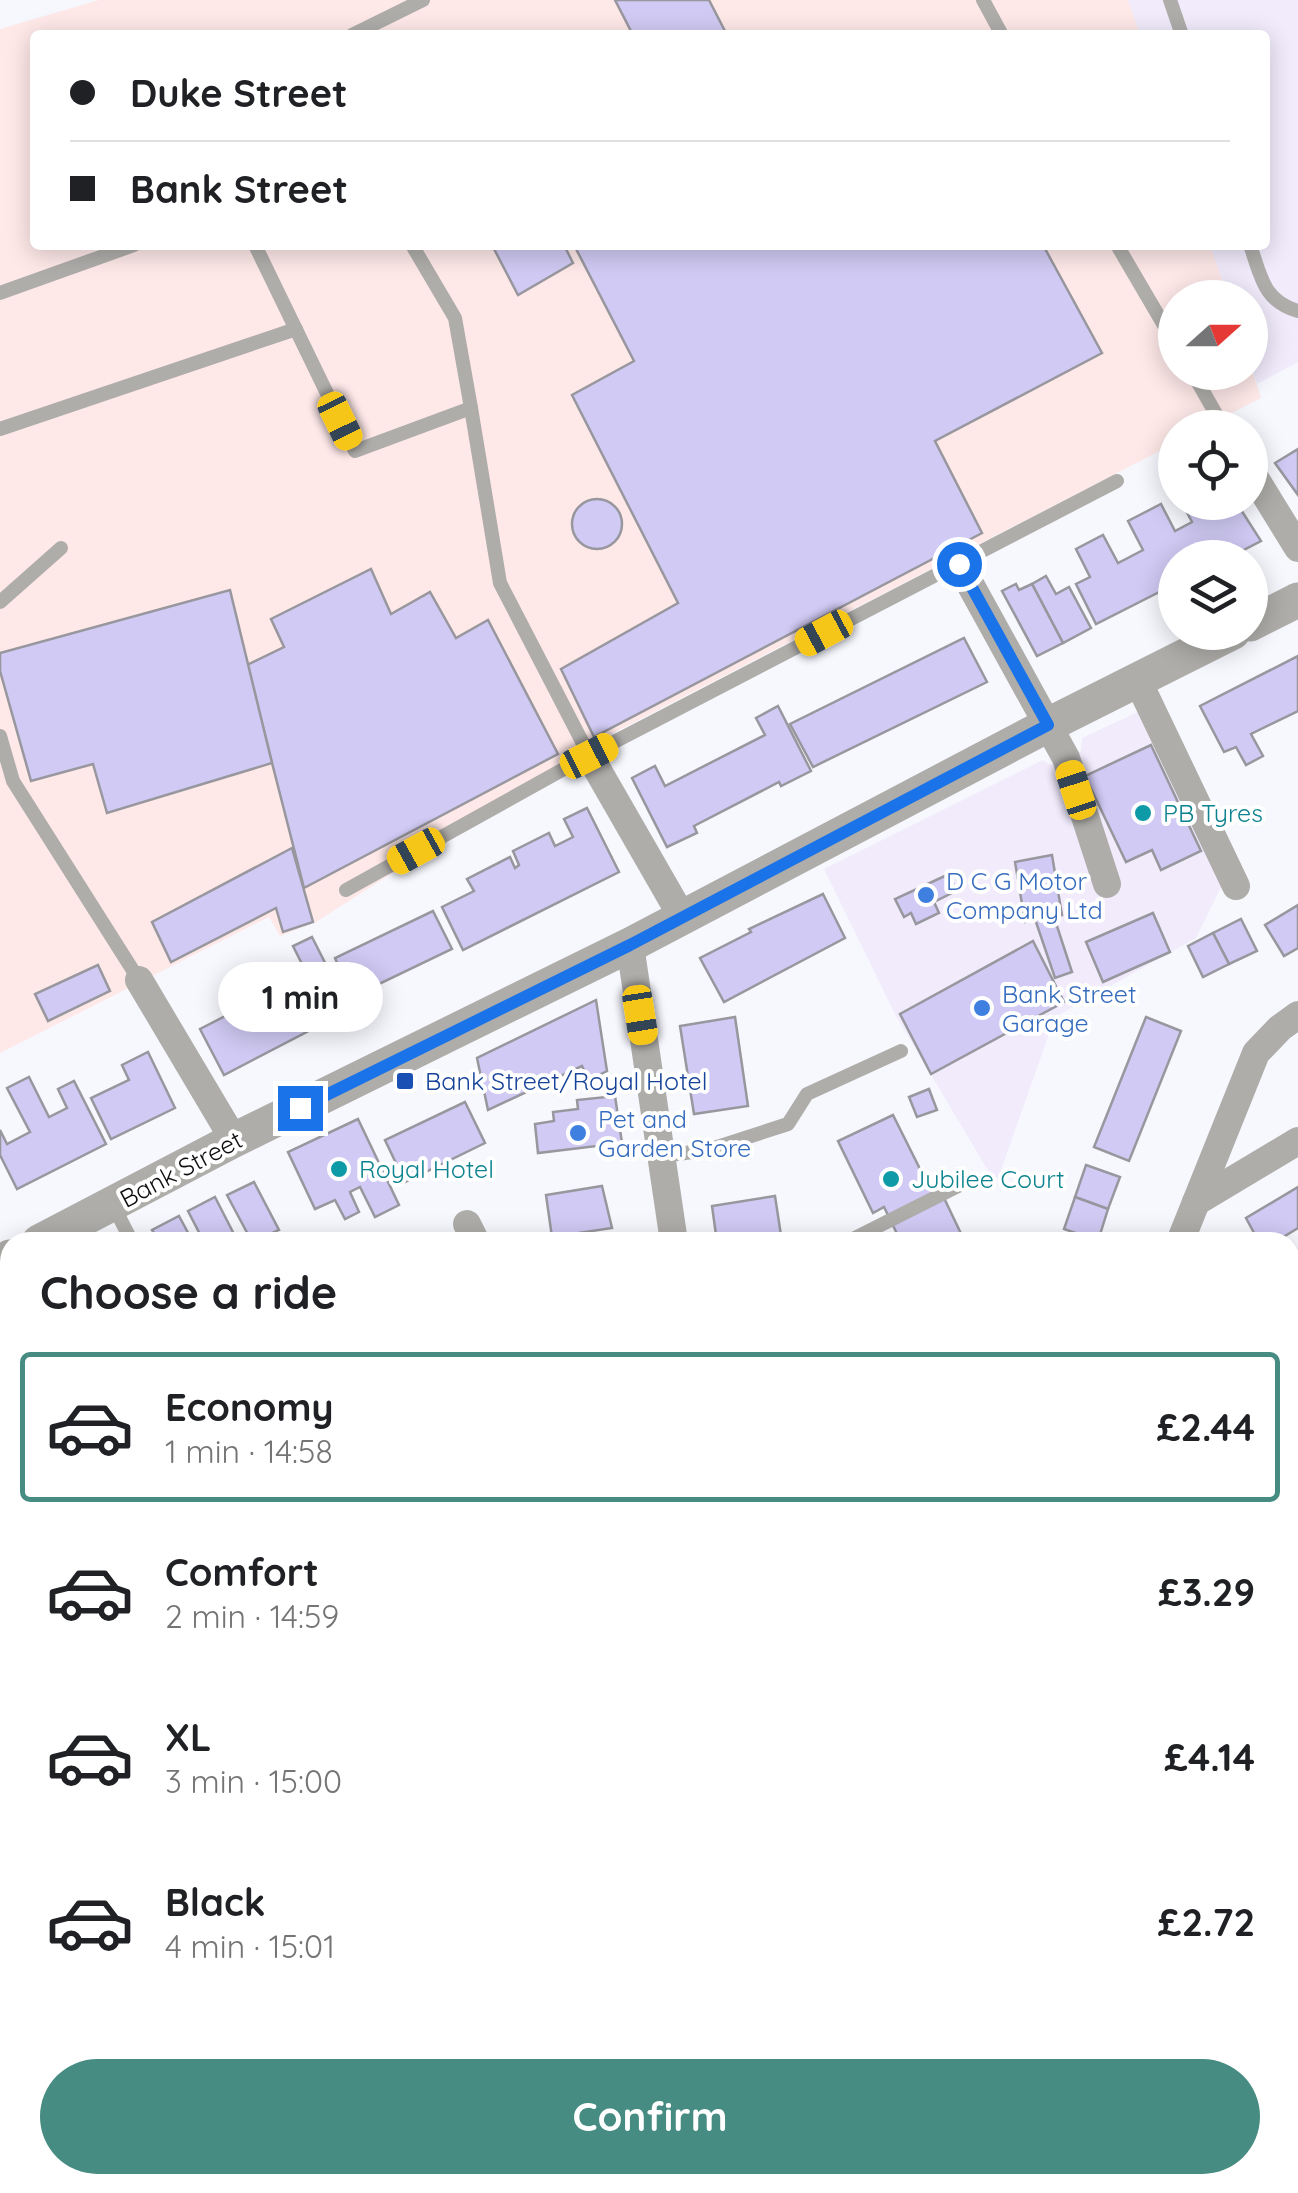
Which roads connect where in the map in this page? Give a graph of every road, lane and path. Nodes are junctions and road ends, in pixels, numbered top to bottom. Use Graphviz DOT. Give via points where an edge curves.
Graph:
graph roads {
  1 [pos="424,0"];
  2 [pos="983,0"];
  3 [pos="1170,0"];
  4 [pos="362,30"];
  5 [pos="999,30"];
  6 [pos="1180,30"];
  7 [pos="120,250"];
  8 [pos="256,250"];
  9 [pos="415,250"];
  10 [pos="1120,250"];
  11 [pos="1252,250"];
  12 [pos="0,293"];
  13 [pos="1298,312"];
  14 [pos="1158,315"];
  15 [pos="296,329"];
  16 [pos="471,408"];
  17 [pos="0,429"];
  18 [pos="1117,481"];
  19 [pos="1268,499"];
  20 [pos="62,548"];
  21 [pos="1298,548"];
  22 [pos="959,564"];
  23 [pos="1298,600"];
  24 [pos="0,602"];
  25 [pos="1268,615"];
  26 [pos="1198,650"];
  27 [pos="1138,681"];
  28 [pos="1048,725"];
  29 [pos="0,736"];
  30 [pos="589,756"];
  31 [pos="1107,884"];
  32 [pos="1236,886"];
  33 [pos="346,890"];
  34 [pos="681,915"];
  35 [pos="630,945"];
  36 [pos="139,980"];
  37 [pos="1298,1015"];
  38 [pos="901,1051"];
  39 [pos="234,1140"];
  40 [pos="1298,1141"];
  41 [pos="662,1156"];
  42 [pos="966,1182"];
  43 [pos="1196,1202"];
  44 [pos="113,1206"];
  45 [pos="60,1232"];
  46 [pos="127,1232"];
  47 [pos="673,1232"];
  48 [pos="867,1232"];
  49 [pos="1184,1232"];
  1 -- 4 [label="lane"];
  2 -- 5 [label="lane"];
  3 -- 6 [label="lane"];
  7 -- 12 [label="lane"];
  8 -- 15 [label="lane"];
  9 -- 16 [label="lane" via="454,318"];
  10 -- 14 [label="lane"];
  11 -- 13 [label="lane" via="1270,296"];
  15 -- 16 [label="lane" via="355,451"];
  15 -- 17 [label="lane"];
  16 -- 30 [label="lane" via="500,583"];
  18 -- 22 [label="lane"];
  19 -- 21 [label="street"];
  20 -- 24 [label="lane"];
  22 -- 28 [label="street"];
  22 -- 30 [label="lane"];
  23 -- 25 [label="street"];
  26 -- 27 [label="street, Bank Street"];
  27 -- 28 [label="street, Bank Street"];
  27 -- 32 [label="street"];
  28 -- 31 [label="street" via="1066,758"];
  28 -- 34 [label="street, Bank Street"];
  29 -- 36 [label="lane" via="12,781"];
  30 -- 33 [label="lane"];
  30 -- 34 [label="street"];
  34 -- 35 [label="street, Bank Street"];
  35 -- 39 [label="street, Bank Street"];
  35 -- 41 [label="street"];
  36 -- 39 [label="street"];
  37 -- 43 [label="street" via="1256,1053"];
  38 -- 41 [label="lane" via="806,1094 788,1124 708,1150"];
  39 -- 44 [label="street, Bank Street"];
  40 -- 43 [label="street"];
  41 -- 47 [label="street"];
  42 -- 48 [label="lane"];
  43 -- 49 [label="street"];
  44 -- 45 [label="street, Bank Street"];
  44 -- 46 [label="lane"];
}
